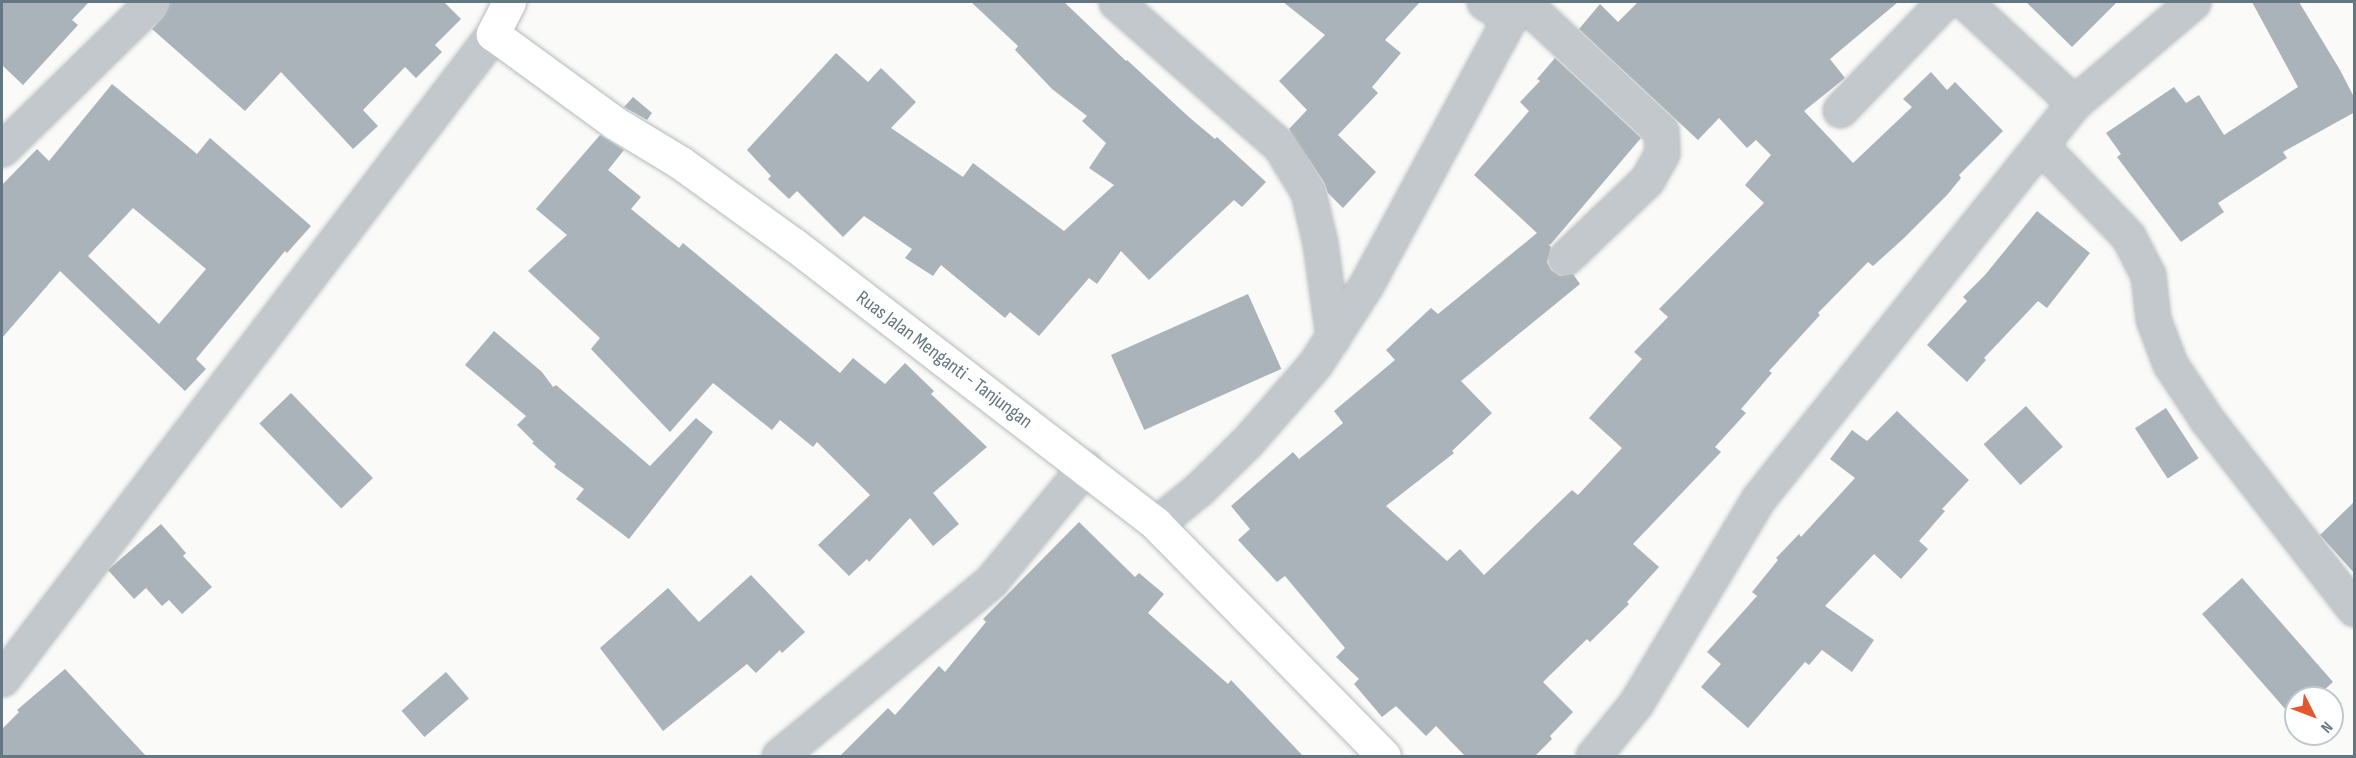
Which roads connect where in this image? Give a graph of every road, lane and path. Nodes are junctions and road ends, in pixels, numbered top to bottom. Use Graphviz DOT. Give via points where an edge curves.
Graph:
graph roads {
  1 [pos="152,2"];
  2 [pos="509,2"];
  3 [pos="1116,2"];
  4 [pos="1944,2"];
  5 [pos="1965,2"];
  6 [pos="2193,2"];
  7 [pos="1509,6"];
  8 [pos="492,34"];
  9 [pos="2074,103"];
  10 [pos="1840,110"];
  11 [pos="2041,146"];
  12 [pos="2,149"];
  13 [pos="1565,258"];
  14 [pos="1333,338"];
  15 [pos="1085,467"];
  16 [pos="1156,524"];
  17 [pos="2355,609"];
  18 [pos="2,680"];
  19 [pos="779,756"];
  20 [pos="1384,756"];
  21 [pos="1593,756"];
  1 -- 12 [label="street"];
  2 -- 8 [label="main road"];
  3 -- 14 [label="street" via="1280,146 1308,192 1320,243"];
  4 -- 10 [label="street"];
  5 -- 9 [label="street"];
  6 -- 9 [label="street"];
  7 -- 13 [label="street" via="1660,131 1662,153 1647,180"];
  7 -- 14 [label="street" via="1366,285"];
  8 -- 15 [label="main road, Ruas Jalan Menganti - Tanjungan" via="793,244"];
  8 -- 18 [label="street"];
  9 -- 11 [label="street"];
  11 -- 17 [label="street" via="2127,236 2148,275 2152,320 2170,364 2207,420"];
  11 -- 21 [label="street" via="1758,499 1636,703"];
  14 -- 16 [label="street" via="1247,442"];
  15 -- 16 [label="main road, Ruas Jalan Menganti - Tanjungan"];
  15 -- 19 [label="street" via="991,581"];
  16 -- 20 [label="main road, Ruas Jalan Menganti - Tanjungan"];
}
